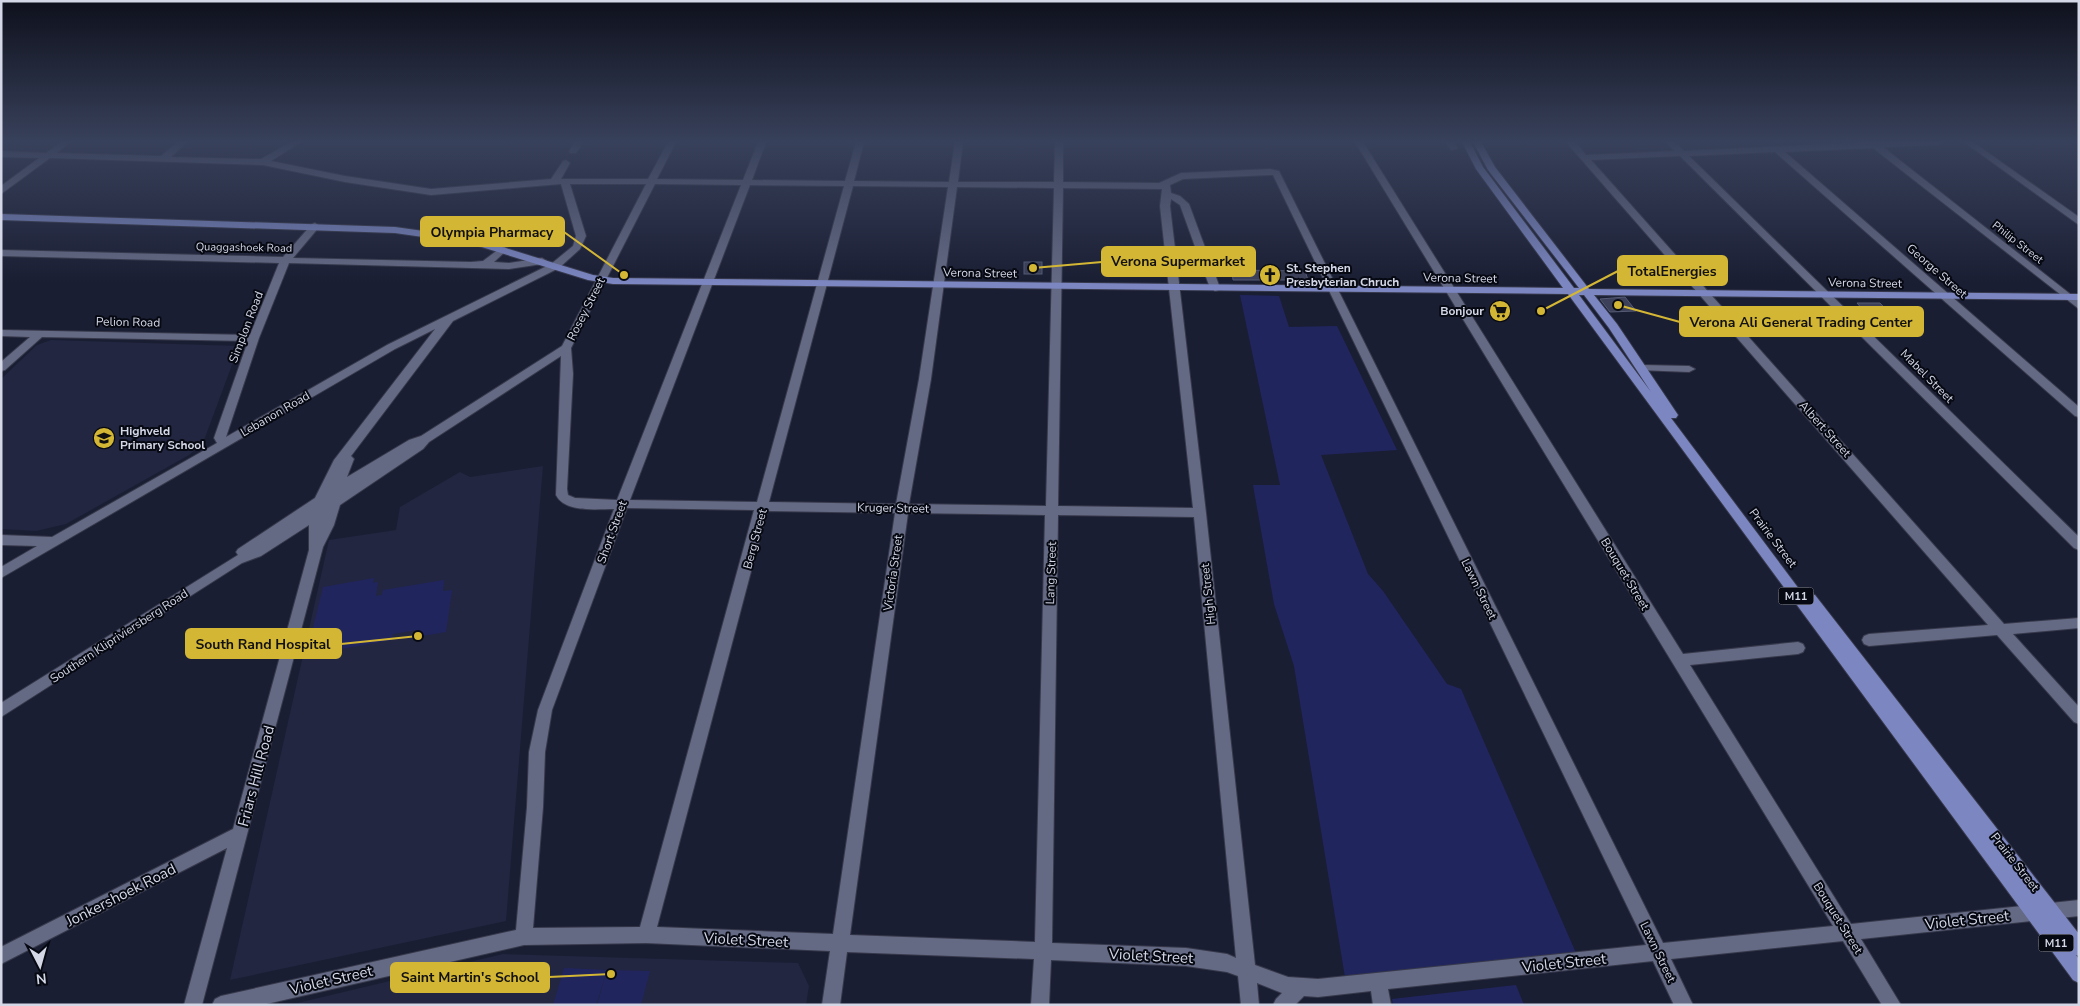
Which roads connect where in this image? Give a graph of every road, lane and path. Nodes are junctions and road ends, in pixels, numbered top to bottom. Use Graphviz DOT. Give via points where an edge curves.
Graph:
graph roads {
  1 [pos="1164,188"];
  2 [pos="411,189"];
  3 [pos="470,189"];
  4 [pos="563,189"];
  5 [pos="647,189"];
  6 [pos="743,189"];
  7 [pos="847,189"];
  8 [pos="952,189"];
  9 [pos="1058,189"];
  10 [pos="1165,189"];
  11 [pos="1283,189"];
  12 [pos="1389,189"];
  13 [pos="1496,189"];
  14 [pos="1507,189"];
  15 [pos="1612,189"];
  16 [pos="1717,189"];
  17 [pos="1824,189"];
  18 [pos="1932,189"];
  19 [pos="2033,189"];
  20 [pos="1,217"];
  21 [pos="90,220"];
  22 [pos="1,222"];
  23 [pos="2079,222"];
  24 [pos="315,226"];
  25 [pos="502,249"];
  26 [pos="1,253"];
  27 [pos="285,261"];
  28 [pos="542,261"];
  29 [pos="486,264"];
  30 [pos="555,266"];
  31 [pos="600,280"];
  32 [pos="708,282"];
  33 [pos="823,284"];
  34 [pos="938,285"];
  35 [pos="1057,286"];
  36 [pos="1175,287"];
  37 [pos="1215,288"];
  38 [pos="1332,289"];
  39 [pos="1452,291"];
  40 [pos="1573,292"];
  41 [pos="1587,292"];
  42 [pos="1704,293"];
  43 [pos="1825,295"];
  44 [pos="1947,296"];
  45 [pos="2068,297"];
  46 [pos="2079,297"];
  47 [pos="2079,306"];
  48 [pos="450,317"];
  49 [pos="1,333"];
  50 [pos="39,334"];
  51 [pos="254,338"];
  52 [pos="407,338"];
  53 [pos="425,348"];
  54 [pos="566,348"];
  55 [pos="1,368"];
  56 [pos="1642,368"];
  57 [pos="1689,369"];
  58 [pos="2079,413"];
  59 [pos="425,439"];
  60 [pos="224,444"];
  61 [pos="343,461"];
  62 [pos="372,466"];
  63 [pos="336,489"];
  64 [pos="327,501"];
  65 [pos="587,503"];
  66 [pos="623,504"];
  67 [pos="764,506"];
  68 [pos="902,508"];
  69 [pos="1052,512"];
  70 [pos="318,513"];
  71 [pos="1200,513"];
  72 [pos="288,533"];
  73 [pos="268,534"];
  74 [pos="1,540"];
  75 [pos="316,540"];
  76 [pos="53,542"];
  77 [pos="2079,545"];
  78 [pos="237,560"];
  79 [pos="1,573"];
  80 [pos="2079,623"];
  81 [pos="2001,630"];
  82 [pos="1869,640"];
  83 [pos="1798,648"];
  84 [pos="1678,660"];
  85 [pos="1,711"];
  86 [pos="2079,718"];
  87 [pos="240,833"];
  88 [pos="2079,908"];
  89 [pos="2042,912"];
  90 [pos="1847,933"];
  91 [pos="646,935"];
  92 [pos="524,937"];
  93 [pos="840,944"];
  94 [pos="2079,948"];
  95 [pos="1043,952"];
  96 [pos="1659,953"];
  97 [pos="1,956"];
  98 [pos="1245,969"];
  99 [pos="2079,974"];
  100 [pos="1378,982"];
  101 [pos="1301,988"];
  102 [pos="193,1005"];
  103 [pos="221,1005"];
  104 [pos="831,1005"];
  105 [pos="1040,1005"];
  106 [pos="1250,1005"];
  107 [pos="1282,1005"];
  108 [pos="1382,1005"];
  109 [pos="1684,1005"];
  110 [pos="1892,1005"];
  1 -- 36 [label="street, High Street"];
  2 -- 3 [label="street" via="431,192"];
  4 -- 30 [label="street, Lebanon Road" via="582,236 578,247"];
  5 -- 31 [label="street, Rosey Street"];
  6 -- 32 [label="street, Short Street"];
  7 -- 33 [label="street, Berg Street"];
  8 -- 34 [label="street, Victoria Street"];
  9 -- 35 [label="street, Lang Street"];
  10 -- 37 [label="street" via="1184,204"];
  11 -- 38 [label="street, Lawn Street"];
  12 -- 39 [label="street, Bouquet Street"];
  13 -- 40 [label="main road, Prairie Street / M11"];
  14 -- 41 [label="main road, Prairie Street / M11"];
  15 -- 42 [label="street, Albert Street"];
  16 -- 43 [label="street, Mabel Street"];
  17 -- 44 [label="street, George Street"];
  18 -- 45 [label="street, Philip Street"];
  19 -- 23 [label="street"];
  20 -- 21 [label="main road"];
  21 -- 22 [label="main road"];
  21 -- 24 [label="main road, Verona Street"];
  24 -- 25 [label="main road, Verona Street" via="433,234"];
  24 -- 27 [label="street, Simplon Road"];
  25 -- 28 [label="main road, Verona Street"];
  25 -- 29 [label="street"];
  26 -- 27 [label="street, Quaggashoek Road"];
  27 -- 29 [label="street, Quaggashoek Road"];
  27 -- 51 [label="street, Simplon Road"];
  28 -- 29 [label="street, Quaggashoek Road" via="509,266"];
  28 -- 30 [label="main road, Verona Street"];
  30 -- 31 [label="main road, Verona Street"];
  30 -- 48 [label="street, Lebanon Road"];
  31 -- 32 [label="main road, Verona Street"];
  31 -- 54 [label="street, Rosey Street"];
  32 -- 33 [label="main road, Verona Street"];
  32 -- 66 [label="street, Short Street"];
  33 -- 34 [label="main road, Verona Street"];
  33 -- 67 [label="street, Berg Street"];
  34 -- 35 [label="main road, Verona Street"];
  34 -- 68 [label="street, Victoria Street"];
  35 -- 36 [label="main road, Verona Street"];
  35 -- 69 [label="street, Lang Street"];
  36 -- 37 [label="main road, Verona Street"];
  36 -- 71 [label="street, High Street"];
  37 -- 38 [label="main road, Verona Street"];
  38 -- 39 [label="main road, Verona Street"];
  38 -- 96 [label="street, Lawn Street"];
  39 -- 40 [label="main road, Verona Street"];
  39 -- 84 [label="street, Bouquet Street"];
  40 -- 41 [label="main road, Verona Street"];
  40 -- 89 [label="main road, Prairie Street / M11" via="1730,507"];
  41 -- 42 [label="main road, Verona Street"];
  41 -- 56 [label="main road, Prairie Street / M11"];
  42 -- 43 [label="main road, Verona Street"];
  42 -- 81 [label="street, Albert Street"];
  43 -- 44 [label="main road, Verona Street"];
  43 -- 77 [label="street, Mabel Street"];
  44 -- 45 [label="main road, Verona Street"];
  44 -- 58 [label="street, George Street"];
  45 -- 46 [label="main road, Verona Street"];
  45 -- 47 [label="street, Philip Street"];
  48 -- 52 [label="street, Lebanon Road"];
  48 -- 53 [label="street, Friars Hill Road"];
  49 -- 50 [label="street, Pelion Road"];
  50 -- 51 [label="street, Pelion Road"];
  50 -- 55 [label="street"];
  51 -- 60 [label="street, Simplon Road" via="220,438"];
  52 -- 53 [label="street"];
  52 -- 60 [label="street, Lebanon Road"];
  53 -- 61 [label="street, Friars Hill Road"];
  54 -- 59 [label="street, Southern Klipriviersberg Road"];
  54 -- 65 [label="street, Rosey Street" via="561,491 566,500"];
  56 -- 57 [label="street"];
  56 -- 89 [label="main road, Prairie Street / M11" via="1676,421"];
  59 -- 62 [label="street, Southern Klipriviersberg Road"];
  59 -- 64 [label="street, Southern Klipriviersberg Road" via="419,446"];
  60 -- 76 [label="street, Lebanon Road"];
  61 -- 62 [label="street"];
  61 -- 63 [label="street, Friars Hill Road"];
  61 -- 64 [label="street, Friars Hill Road" via="326,483"];
  62 -- 63 [label="street, Southern Klipriviersberg Road"];
  63 -- 64 [label="street, Friars Hill Road"];
  64 -- 70 [label="street, Friars Hill Road"];
  64 -- 73 [label="street, Southern Klipriviersberg Road"];
  64 -- 75 [label="street, Friars Hill Road" via="323,535"];
  65 -- 66 [label="street, Kruger Street"];
  66 -- 67 [label="street, Kruger Street"];
  66 -- 92 [label="street, Short Street" via="558,672 540,730"];
  67 -- 68 [label="street, Kruger Street"];
  67 -- 91 [label="street, Berg Street"];
  68 -- 69 [label="street, Kruger Street"];
  68 -- 93 [label="street, Victoria Street"];
  69 -- 71 [label="street, Kruger Street"];
  69 -- 95 [label="street, Lang Street"];
  70 -- 72 [label="street, Southern Klipriviersberg Road"];
  70 -- 75 [label="street, Friars Hill Road"];
  71 -- 98 [label="street, High Street"];
  72 -- 73 [label="street"];
  72 -- 75 [label="street"];
  72 -- 78 [label="street, Southern Klipriviersberg Road" via="256,553"];
  73 -- 78 [label="street, Southern Klipriviersberg Road"];
  74 -- 76 [label="street"];
  75 -- 87 [label="street, Friars Hill Road"];
  76 -- 79 [label="street, Lebanon Road"];
  78 -- 85 [label="street, Southern Klipriviersberg Road"];
  80 -- 81 [label="street"];
  81 -- 82 [label="street"];
  81 -- 86 [label="street, Albert Street"];
  83 -- 84 [label="street"];
  84 -- 90 [label="street, Bouquet Street"];
  87 -- 97 [label="street, Jonkershoek Road"];
  87 -- 102 [label="street, Friars Hill Road"];
  88 -- 89 [label="street, Violet Street"];
  89 -- 90 [label="street, Violet Street"];
  89 -- 94 [label="main road, Prairie Street / M11"];
  89 -- 99 [label="main road, Prairie Street / M11"];
  90 -- 96 [label="street, Violet Street"];
  90 -- 110 [label="street, Bouquet Street"];
  91 -- 92 [label="street, Violet Street"];
  91 -- 93 [label="street, Violet Street"];
  92 -- 103 [label="street, Violet Street"];
  93 -- 95 [label="street, Violet Street"];
  93 -- 104 [label="street, Victoria Street"];
  95 -- 98 [label="street, Violet Street" via="1212,959"];
  95 -- 105 [label="street, Lang Street"];
  96 -- 100 [label="street, Violet Street"];
  96 -- 109 [label="street, Lawn Street"];
  98 -- 101 [label="street, Violet Street" via="1278,984"];
  98 -- 106 [label="street, High Street"];
  100 -- 101 [label="street, Violet Street"];
  100 -- 108 [label="street"];
  101 -- 107 [label="street"];
}
